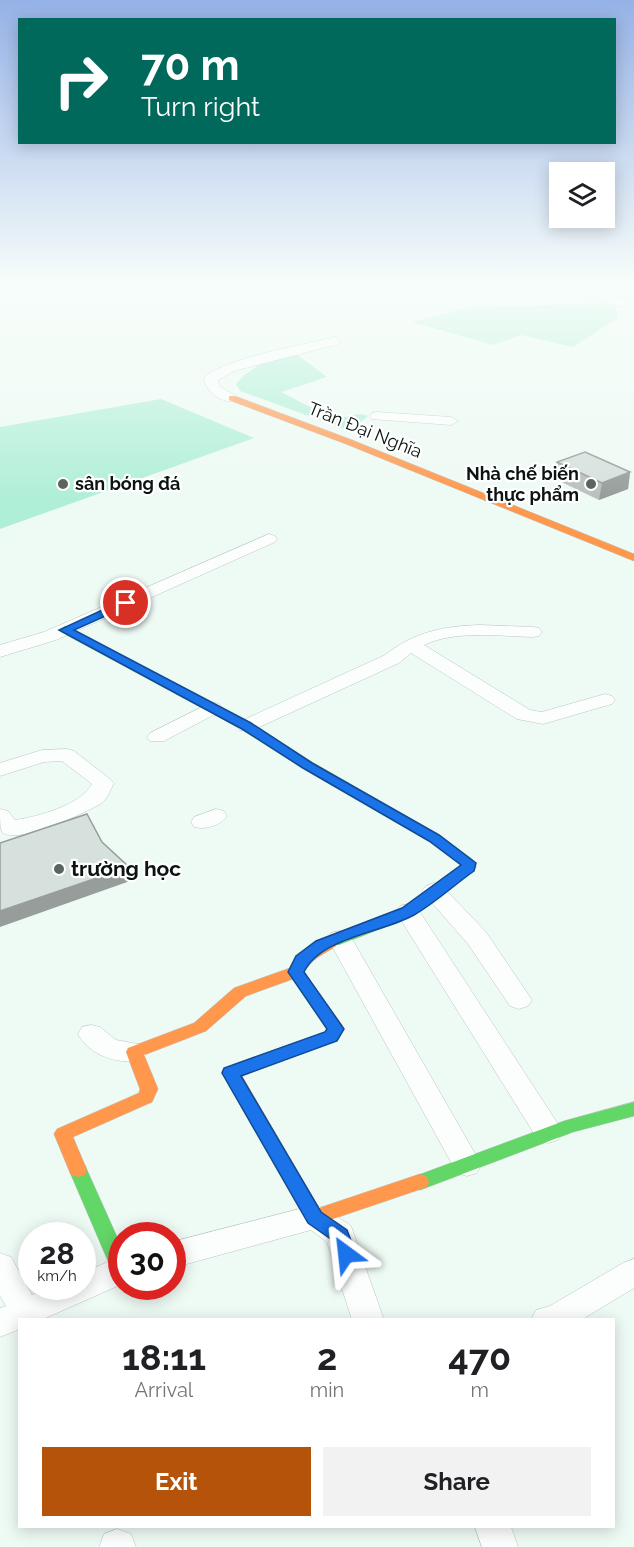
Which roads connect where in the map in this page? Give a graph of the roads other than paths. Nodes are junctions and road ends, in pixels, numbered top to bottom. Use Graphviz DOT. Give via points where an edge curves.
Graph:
graph roads {
  1 [pos="283,354"];
  2 [pos="232,398"];
  3 [pos="377,416"];
  4 [pos="451,421"];
  5 [pos="269,539"];
  6 [pos="634,558"];
  7 [pos="65,630"];
  8 [pos="533,632"];
  9 [pos="410,645"];
  10 [pos="0,651"];
  11 [pos="605,700"];
  12 [pos="212,708"];
  13 [pos="246,726"];
  14 [pos="157,737"];
  15 [pos="0,770"];
  16 [pos="0,816"];
  17 [pos="434,891"];
  18 [pos="408,912"];
  19 [pos="340,939"];
  20 [pos="296,972"];
  21 [pos="519,1000"];
  22 [pos="91,1034"];
  23 [pos="134,1052"];
  24 [pos="634,1109"];
  25 [pos="548,1132"];
  26 [pos="467,1165"];
  27 [pos="315,1217"];
  28 [pos="108,1239"];
  29 [pos="186,1251"];
  30 [pos="0,1266"];
  31 [pos="634,1272"];
  32 [pos="108,1275"];
  33 [pos="13,1317"];
  34 [pos="367,1318"];
  35 [pos="557,1318"];
  36 [pos="493,1528"];
  37 [pos="500,1547"];
  1 -- 2 [label="street, Trần Đại Nghĩa" via="229,368 211,378 215,390"];
  2 -- 6 [label="street, Trần Đại Nghĩa"];
  3 -- 4 [label="street"];
  5 -- 7 [label="street"];
  7 -- 10 [label="street"];
  7 -- 12 [label="street"];
  8 -- 9 [label="street" via="476,631 428,637"];
  9 -- 11 [label="street" via="524,715 543,718"];
  9 -- 13 [label="street" via="392,658"];
  12 -- 13 [label="street"];
  12 -- 14 [label="street"];
  13 -- 17 [label="street" via="434,838 468,863 469,867"];
  15 -- 16 [label="street" via="42,756 67,755 103,783 96,797 45,824 10,828"];
  17 -- 18 [label="street"];
  17 -- 21 [label="street" via="477,938"];
  18 -- 19 [label="street"];
  18 -- 25 [label="street"];
  19 -- 20 [label="street" via="321,945 302,960"];
  19 -- 26 [label="street"];
  20 -- 23 [label="street" via="240,992 200,1027"];
  20 -- 27 [label="street" via="336,1029 331,1036 231,1073"];
  22 -- 23 [label="street" via="102,1046"];
  23 -- 28 [label="street" via="149,1089 146,1097 63,1134"];
  24 -- 25 [label="street"];
  25 -- 26 [label="street"];
  26 -- 27 [label="street"];
  27 -- 29 [label="street"];
  27 -- 34 [label="street" via="340,1235"];
  30 -- 33 [label="street"];
  31 -- 35 [label="street"];
  32 -- 33 [label="street"];
  36 -- 37 [label="street"];
}
